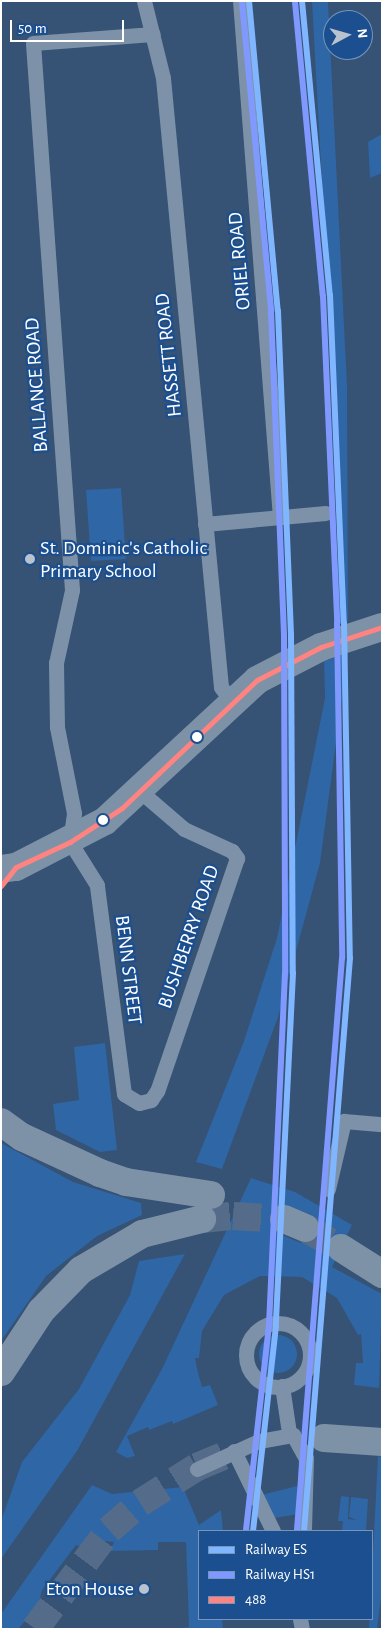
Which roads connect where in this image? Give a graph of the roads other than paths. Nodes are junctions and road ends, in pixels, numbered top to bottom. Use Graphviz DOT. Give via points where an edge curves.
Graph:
graph roads {
  1 [pos="144,1"];
  2 [pos="240,1"];
  3 [pos="153,34"];
  4 [pos="325,513"];
  5 [pos="280,517"];
  6 [pos="205,524"];
  7 [pos="382,626"];
  8 [pos="232,702"];
  9 [pos="141,792"];
  10 [pos="70,842"];
  11 [pos="6,874"];
  12 [pos="138,1103"];
  13 [pos="1,1122"];
  14 [pos="382,1124"];
  15 [pos="328,1188"];
  16 [pos="340,1248"];
  17 [pos="382,1274"];
  18 [pos="1,1372"];
  19 [pos="282,1386"];
  20 [pos="288,1433"];
  21 [pos="324,1438"];
  22 [pos="382,1442"];
  23 [pos="234,1451"];
  24 [pos="197,1468"];
  25 [pos="274,1530"];
  26 [pos="304,1530"];
  1 -- 3 [label="street, HASSETT ROAD"];
  2 -- 5 [label="street, ORIEL ROAD"];
  3 -- 6 [label="street, HASSETT ROAD" via="163,78"];
  3 -- 10 [label="street, BALLANCE ROAD" via="33,43 72,590 56,663 55,695 57,728 74,813"];
  4 -- 5 [label="street"];
  5 -- 6 [label="street"];
  6 -- 8 [label="street, HASSETT ROAD" via="221,687"];
  7 -- 8 [label="highway" via="285,663"];
  8 -- 9 [label="highway"];
  9 -- 10 [label="highway" via="105,821"];
  9 -- 12 [label="street, BUSHBERRY ROAD" via="184,830 232,851 237,858 157,1091 151,1100"];
  10 -- 11 [label="highway"];
  10 -- 12 [label="street, BENN STREET" via="97,885 124,1094"];
  13 -- 18 [label="highway" via="22,1137 100,1173 206,1207 142,1234 80,1270 41,1311"];
  14 -- 15 [label="street" via="344,1121"];
  16 -- 17 [label="highway"];
  19 -- 19 [label="street" via="271,1386 253,1374 246,1353 255,1333 274,1323 296,1328 309,1346 308,1367 297,1380"];
  19 -- 20 [label="street"];
  20 -- 23 [label="street"];
  20 -- 26 [label="street" via="298,1439 306,1458"];
  21 -- 22 [label="highway"];
  23 -- 24 [label="street"];
  23 -- 25 [label="street"];
}
